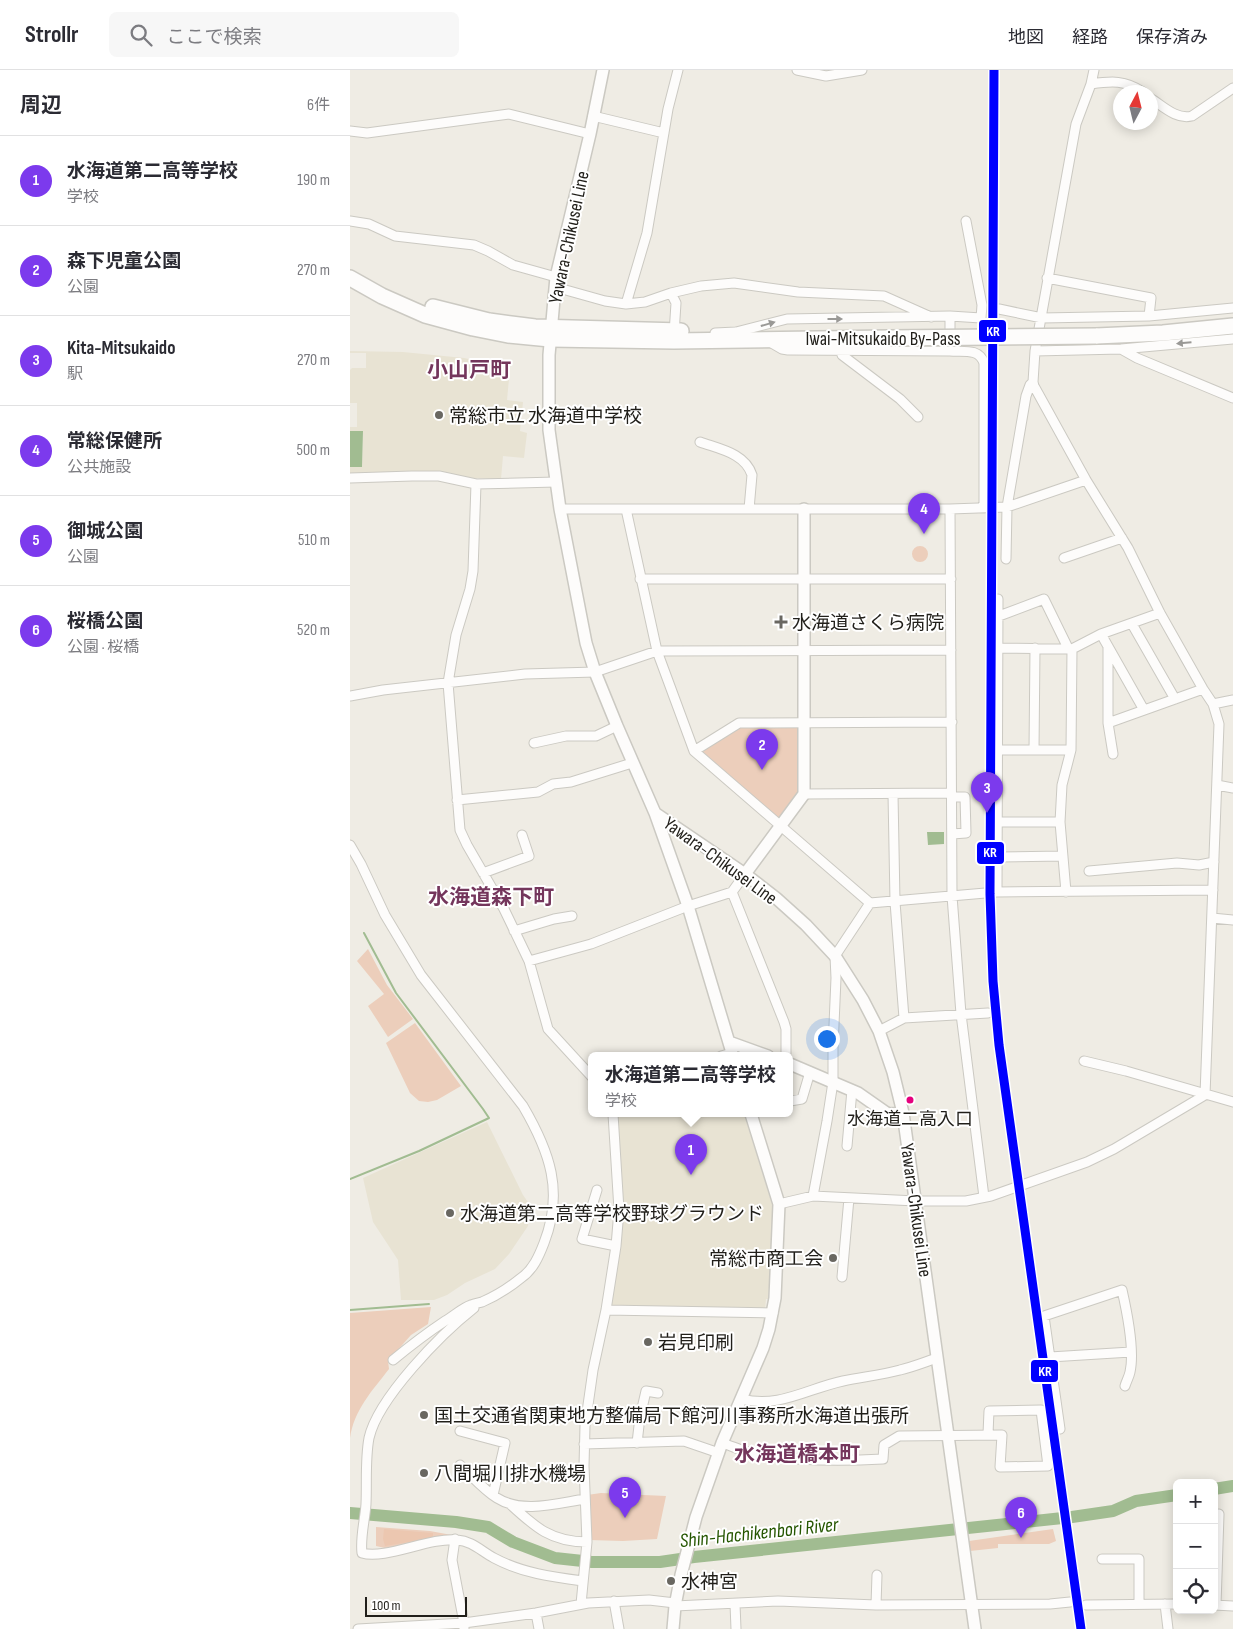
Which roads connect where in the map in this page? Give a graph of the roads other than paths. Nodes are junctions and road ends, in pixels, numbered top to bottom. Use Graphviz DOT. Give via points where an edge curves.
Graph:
graph roads {
  1 [pos="603,70"];
  2 [pos="678,70"];
  3 [pos="797,70"];
  4 [pos="862,70"];
  5 [pos="1094,70"];
  6 [pos="1091,84"];
  7 [pos="1133,85"];
  8 [pos="1233,88"];
  9 [pos="1158,103"];
  10 [pos="594,116"];
  11 [pos="350,131"];
  12 [pos="664,133"];
  13 [pos="590,134"];
  14 [pos="350,221"];
  15 [pos="966,221"];
  16 [pos="350,270"];
  17 [pos="350,278"];
  18 [pos="1047,278"];
  19 [pos="555,282"];
  20 [pos="671,292"];
  21 [pos="626,304"];
  22 [pos="1233,308"];
  23 [pos="999,309"];
  24 [pos="950,316"];
  25 [pos="1149,316"];
  26 [pos="931,317"];
  27 [pos="1042,318"];
  28 [pos="1233,328"];
  29 [pos="715,333"];
  30 [pos="551,334"];
  31 [pos="674,336"];
  32 [pos="766,339"];
  33 [pos="784,339"];
  34 [pos="1233,339"];
  35 [pos="1121,349"];
  36 [pos="841,351"];
  37 [pos="950,351"];
  38 [pos="1035,351"];
  39 [pos="1033,382"];
  40 [pos="1233,398"];
  41 [pos="918,417"];
  42 [pos="700,442"];
  43 [pos="350,478"];
  44 [pos="1086,480"];
  45 [pos="556,482"];
  46 [pos="476,484"];
  47 [pos="1007,507"];
  48 [pos="984,508"];
  49 [pos="560,509"];
  50 [pos="626,509"];
  51 [pos="804,509"];
  52 [pos="950,509"];
  53 [pos="749,510"];
  54 [pos="1122,538"];
  55 [pos="1064,558"];
  56 [pos="1006,559"];
  57 [pos="640,579"];
  58 [pos="804,580"];
  59 [pos="951,580"];
  60 [pos="998,598"];
  61 [pos="1160,613"];
  62 [pos="999,616"];
  63 [pos="1132,624"];
  64 [pos="1101,634"];
  65 [pos="1108,647"];
  66 [pos="998,648"];
  67 [pos="1034,648"];
  68 [pos="1070,648"];
  69 [pos="805,650"];
  70 [pos="951,650"];
  71 [pos="657,651"];
  72 [pos="595,672"];
  73 [pos="448,683"];
  74 [pos="1203,689"];
  75 [pos="350,696"];
  76 [pos="1174,699"];
  77 [pos="1233,700"];
  78 [pos="1213,704"];
  79 [pos="1144,710"];
  80 [pos="952,722"];
  81 [pos="805,723"];
  82 [pos="1108,723"];
  83 [pos="617,726"];
  84 [pos="534,743"];
  85 [pos="998,750"];
  86 [pos="1034,750"];
  87 [pos="1070,750"];
  88 [pos="694,751"];
  89 [pos="1113,754"];
  90 [pos="632,763"];
  91 [pos="1217,785"];
  92 [pos="1233,788"];
  93 [pos="804,794"];
  94 [pos="894,794"];
  95 [pos="952,795"];
  96 [pos="457,800"];
  97 [pos="655,813"];
  98 [pos="998,822"];
  99 [pos="1060,822"];
  100 [pos="782,826"];
  101 [pos="952,834"];
  102 [pos="522,835"];
  103 [pos="350,845"];
  104 [pos="1063,856"];
  105 [pos="998,857"];
  106 [pos="1214,862"];
  107 [pos="1089,871"];
  108 [pos="483,874"];
  109 [pos="745,874"];
  110 [pos="1213,890"];
  111 [pos="732,892"];
  112 [pos="998,892"];
  113 [pos="1066,892"];
  114 [pos="952,896"];
  115 [pos="895,902"];
  116 [pos="870,903"];
  117 [pos="688,906"];
  118 [pos="572,916"];
  119 [pos="1212,918"];
  120 [pos="1233,920"];
  121 [pos="514,932"];
  122 [pos="835,956"];
  123 [pos="529,961"];
  124 [pos="988,1012"];
  125 [pos="961,1014"];
  126 [pos="904,1018"];
  127 [pos="878,1031"];
  128 [pos="729,1052"];
  129 [pos="786,1052"];
  130 [pos="1084,1061"];
  131 [pos="793,1065"];
  132 [pos="810,1072"];
  133 [pos="588,1073"];
  134 [pos="833,1082"];
  135 [pos="852,1090"];
  136 [pos="1205,1095"];
  137 [pos="793,1100"];
  138 [pos="1233,1102"];
  139 [pos="903,1113"];
  140 [pos="613,1117"];
  141 [pos="751,1117"];
  142 [pos="847,1146"];
  143 [pos="598,1190"];
  144 [pos="813,1196"];
  145 [pos="849,1198"];
  146 [pos="984,1198"];
  147 [pos="916,1202"];
  148 [pos="779,1204"];
  149 [pos="616,1246"];
  150 [pos="842,1277"];
  151 [pos="482,1302"];
  152 [pos="606,1310"];
  153 [pos="773,1313"];
  154 [pos="1131,1352"];
  155 [pos="1050,1357"];
  156 [pos="937,1358"];
  157 [pos="393,1360"];
  158 [pos="1125,1386"];
  159 [pos="658,1393"];
  160 [pos="742,1399"];
  161 [pos="1060,1429"];
  162 [pos="460,1431"];
  163 [pos="988,1434"];
  164 [pos="947,1435"];
  165 [pos="637,1442"];
  166 [pos="584,1444"];
  167 [pos="720,1448"];
  168 [pos="460,1465"];
  169 [pos="493,1495"];
  170 [pos="585,1500"];
  171 [pos="510,1504"];
  172 [pos="1220,1514"];
  173 [pos="455,1539"];
  174 [pos="587,1543"];
  175 [pos="1102,1559"];
  176 [pos="1217,1569"];
  177 [pos="877,1575"];
  178 [pos="583,1580"];
  179 [pos="614,1601"];
  180 [pos="1070,1602"];
  181 [pos="581,1604"];
  182 [pos="735,1604"];
  183 [pos="970,1604"];
  184 [pos="1139,1604"];
  185 [pos="1165,1604"];
  186 [pos="1173,1604"];
  187 [pos="675,1605"];
  188 [pos="876,1605"];
  189 [pos="1086,1605"];
  190 [pos="1218,1605"];
  191 [pos="1233,1606"];
  192 [pos="536,1612"];
  193 [pos="464,1626"];
  194 [pos="358,1629"];
  195 [pos="539,1629"];
  196 [pos="618,1629"];
  197 [pos="673,1629"];
  198 [pos="736,1629"];
  199 [pos="975,1629"];
  200 [pos="1168,1629"];
  1 -- 10 [label="main road, Yawara-Chikusei Line"];
  2 -- 12 [label="street"];
  3 -- 4 [label="street" via="826,76"];
  5 -- 6 [label="street"];
  6 -- 7 [label="street" via="1122,82"];
  6 -- 18 [label="street" via="1076,124"];
  8 -- 9 [label="street" via="1185,118"];
  10 -- 12 [label="street"];
  10 -- 13 [label="main road, Yawara-Chikusei Line"];
  11 -- 13 [label="street" via="367,133 509,114"];
  12 -- 21 [label="street" via="647,233"];
  13 -- 19 [label="main road, Yawara-Chikusei Line"];
  14 -- 19 [label="street" via="369,224 395,236 474,245"];
  15 -- 24 [label="street" via="982,305 981,318"];
  16 -- 30 [label="highway" via="406,297 445,311"];
  17 -- 30 [label="highway" via="425,315 453,323 508,335"];
  18 -- 25 [label="street" via="1151,298"];
  18 -- 27 [label="street"];
  19 -- 21 [label="street" via="605,301"];
  19 -- 30 [label="main road, Yawara-Chikusei Line"];
  20 -- 21 [label="street" via="645,302"];
  20 -- 26 [label="street" via="734,283 798,292 874,294"];
  20 -- 31 [label="street" via="676,303"];
  22 -- 25 [label="street"];
  23 -- 27 [label="street"];
  24 -- 26 [label="street"];
  24 -- 37 [label="street"];
  25 -- 27 [label="street"];
  29 -- 26 [label="street, one-way" via="736,332 786,319"];
  27 -- 38 [label="street"];
  28 -- 33 [label="highway, Iwai-Mitsukaido By-Pass, bridge" via="1096,336"];
  29 -- 31 [label="highway, Iwai-Mitsukaido By-Pass"];
  29 -- 33 [label="highway, Iwai-Mitsukaido By-Pass"];
  30 -- 31 [label="highway, Iwai-Mitsukaido By-Pass"];
  30 -- 45 [label="main road, Yawara-Chikusei Line" via="548,401"];
  31 -- 32 [label="highway, Iwai-Mitsukaido By-Pass"];
  32 -- 33 [label="highway, Iwai-Mitsukaido By-Pass"];
  32 -- 36 [label="street" via="788,350"];
  34 -- 35 [label="street, one-way"];
  35 -- 38 [label="street"];
  35 -- 40 [label="street"];
  36 -- 37 [label="street"];
  36 -- 41 [label="street" via="842,356 900,399"];
  37 -- 48 [label="street" via="977,352 984,363"];
  38 -- 39 [label="street"];
  39 -- 44 [label="street"];
  39 -- 47 [label="street" via="1026,396"];
  42 -- 53 [label="street" via="739,457 750,470"];
  43 -- 46 [label="street" via="439,476"];
  44 -- 47 [label="street"];
  44 -- 54 [label="street"];
  45 -- 46 [label="street"];
  45 -- 49 [label="main road, Yawara-Chikusei Line"];
  46 -- 73 [label="street" via="473,571 456,635"];
  47 -- 48 [label="street"];
  47 -- 56 [label="street"];
  48 -- 52 [label="street"];
  49 -- 50 [label="street"];
  49 -- 72 [label="main road, Yawara-Chikusei Line" via="586,644"];
  50 -- 53 [label="street"];
  50 -- 57 [label="street"];
  51 -- 52 [label="street"];
  51 -- 53 [label="street"];
  51 -- 58 [label="main road"];
  52 -- 59 [label="street"];
  54 -- 55 [label="street"];
  54 -- 61 [label="street"];
  57 -- 58 [label="street"];
  57 -- 71 [label="street"];
  58 -- 59 [label="street"];
  58 -- 69 [label="main road"];
  59 -- 70 [label="street"];
  60 -- 62 [label="street"];
  61 -- 63 [label="street"];
  61 -- 74 [label="street"];
  62 -- 66 [label="street"];
  62 -- 68 [label="street" via="1044,598"];
  63 -- 64 [label="street"];
  63 -- 76 [label="street"];
  64 -- 65 [label="street"];
  64 -- 68 [label="street"];
  65 -- 79 [label="street"];
  65 -- 82 [label="street"];
  66 -- 67 [label="street"];
  66 -- 85 [label="street"];
  67 -- 68 [label="street"];
  67 -- 86 [label="street"];
  68 -- 87 [label="street"];
  69 -- 70 [label="street"];
  69 -- 71 [label="street"];
  69 -- 81 [label="main road"];
  70 -- 80 [label="street"];
  71 -- 72 [label="street"];
  71 -- 88 [label="street"];
  72 -- 73 [label="street" via="532,673"];
  72 -- 83 [label="main road, Yawara-Chikusei Line"];
  73 -- 75 [label="street"];
  73 -- 96 [label="street"];
  74 -- 76 [label="street"];
  74 -- 78 [label="street"];
  76 -- 79 [label="street"];
  77 -- 78 [label="street"];
  78 -- 91 [label="street" via="1219,724"];
  79 -- 82 [label="street"];
  80 -- 81 [label="street"];
  80 -- 95 [label="street"];
  81 -- 88 [label="street" via="739,723"];
  81 -- 93 [label="main road"];
  82 -- 89 [label="street"];
  83 -- 84 [label="street" via="596,736 566,736"];
  83 -- 90 [label="main road, Yawara-Chikusei Line"];
  85 -- 86 [label="street"];
  85 -- 98 [label="street"];
  86 -- 87 [label="street"];
  87 -- 99 [label="street" via="1062,786"];
  88 -- 100 [label="street"];
  90 -- 96 [label="street" via="553,784 538,792"];
  90 -- 97 [label="main road, Yawara-Chikusei Line"];
  91 -- 92 [label="street"];
  91 -- 106 [label="street"];
  93 -- 94 [label="street"];
  93 -- 100 [label="main road"];
  94 -- 95 [label="street"];
  94 -- 115 [label="street"];
  95 -- 101 [label="street"];
  95 -- 101 [label="street" via="965,797 966,833"];
  96 -- 108 [label="street" via="460,830"];
  97 -- 109 [label="main road, Yawara-Chikusei Line"];
  97 -- 117 [label="main road"];
  98 -- 99 [label="street"];
  98 -- 105 [label="street"];
  99 -- 104 [label="street"];
  100 -- 109 [label="main road"];
  100 -- 116 [label="street"];
  101 -- 114 [label="street"];
  102 -- 108 [label="street" via="529,856"];
  103 -- 151 [label="street" via="421,975 523,1106 549,1162 555,1192 547,1236 540,1254 523,1277"];
  104 -- 105 [label="street"];
  104 -- 113 [label="street"];
  105 -- 112 [label="street"];
  106 -- 107 [label="street"];
  106 -- 110 [label="street"];
  108 -- 121 [label="street"];
  109 -- 111 [label="street"];
  109 -- 122 [label="main road, Yawara-Chikusei Line" via="791,911"];
  110 -- 113 [label="street"];
  110 -- 119 [label="street"];
  111 -- 117 [label="street"];
  111 -- 129 [label="street" via="784,1022"];
  112 -- 113 [label="street"];
  112 -- 114 [label="street"];
  114 -- 115 [label="street"];
  114 -- 125 [label="street"];
  115 -- 116 [label="street"];
  115 -- 126 [label="street"];
  116 -- 122 [label="street"];
  117 -- 123 [label="street" via="591,944"];
  117 -- 128 [label="main road"];
  118 -- 121 [label="street"];
  119 -- 120 [label="street"];
  119 -- 136 [label="street"];
  121 -- 123 [label="street"];
  122 -- 127 [label="main road, Yawara-Chikusei Line"];
  122 -- 134 [label="street"];
  123 -- 133 [label="street" via="548,1029"];
  124 -- 125 [label="street"];
  125 -- 126 [label="street"];
  125 -- 146 [label="street"];
  126 -- 127 [label="street"];
  127 -- 139 [label="main road, Yawara-Chikusei Line" via="894,1072"];
  130 -- 136 [label="street"];
  131 -- 132 [label="main road"];
  132 -- 134 [label="main road"];
  132 -- 137 [label="street" via="802,1099"];
  134 -- 135 [label="main road"];
  134 -- 144 [label="street"];
  135 -- 139 [label="main road" via="888,1114"];
  135 -- 142 [label="street"];
  136 -- 138 [label="street"];
  136 -- 146 [label="street" via="1087,1162"];
  139 -- 147 [label="main road, Yawara-Chikusei Line"];
  140 -- 149 [label="street" via="619,1195"];
  141 -- 148 [label="main road"];
  143 -- 149 [label="street" via="582,1239"];
  144 -- 145 [label="street"];
  144 -- 148 [label="street"];
  145 -- 147 [label="street"];
  145 -- 150 [label="street"];
  146 -- 147 [label="street"];
  147 -- 156 [label="main road, Yawara-Chikusei Line"];
  148 -- 153 [label="main road"];
  149 -- 152 [label="street"];
  151 -- 157 [label="street" via="460,1311"];
  151 -- 173 [label="street" via="426,1352 405,1377 374,1424 367,1450 362,1553 368,1555"];
  152 -- 153 [label="street"];
  152 -- 166 [label="street" via="593,1370"];
  153 -- 160 [label="main road" via="764,1348"];
  154 -- 155 [label="street"];
  154 -- 155 [label="street" via="1122,1290 1044,1316"];
  154 -- 158 [label="street"];
  155 -- 161 [label="street"];
  156 -- 160 [label="street" via="900,1370 814,1388 785,1400 764,1403"];
  156 -- 164 [label="main road, Yawara-Chikusei Line"];
  159 -- 165 [label="street" via="646,1391"];
  160 -- 167 [label="main road"];
  162 -- 169 [label="street" via="505,1443"];
  163 -- 163 [label="street" via="989,1411 1041,1410 1048,1466 1000,1467 1002,1435"];
  163 -- 164 [label="street"];
  164 -- 167 [label="street" via="899,1436 884,1445 884,1459 855,1461"];
  164 -- 183 [label="main road, Yawara-Chikusei Line"];
  165 -- 166 [label="street"];
  165 -- 167 [label="street" via="684,1441"];
  166 -- 170 [label="street"];
  167 -- 187 [label="main road" via="696,1517"];
  168 -- 169 [label="street"];
  169 -- 171 [label="street"];
  170 -- 171 [label="street" via="526,1506"];
  170 -- 174 [label="street"];
  171 -- 174 [label="street" via="547,1534 570,1542"];
  172 -- 176 [label="street"];
  173 -- 178 [label="street" via="476,1545 494,1558 526,1572"];
  173 -- 193 [label="street" via="452,1560"];
  174 -- 178 [label="street"];
  175 -- 184 [label="street" via="1138,1559"];
  177 -- 188 [label="street"];
  178 -- 181 [label="street"];
  179 -- 181 [label="street"];
  179 -- 187 [label="street" via="649,1600"];
  179 -- 196 [label="street"];
  180 -- 183 [label="street"];
  181 -- 192 [label="street"];
  182 -- 187 [label="street"];
  182 -- 188 [label="street" via="778,1601"];
  182 -- 198 [label="street"];
  183 -- 188 [label="street"];
  183 -- 199 [label="main road, Yawara-Chikusei Line"];
  184 -- 185 [label="street"];
  184 -- 189 [label="street"];
  185 -- 186 [label="street"];
  185 -- 200 [label="street"];
  187 -- 197 [label="main road"];
  190 -- 191 [label="street"];
  192 -- 193 [label="street"];
  192 -- 195 [label="street"];
  193 -- 194 [label="street"];
}
